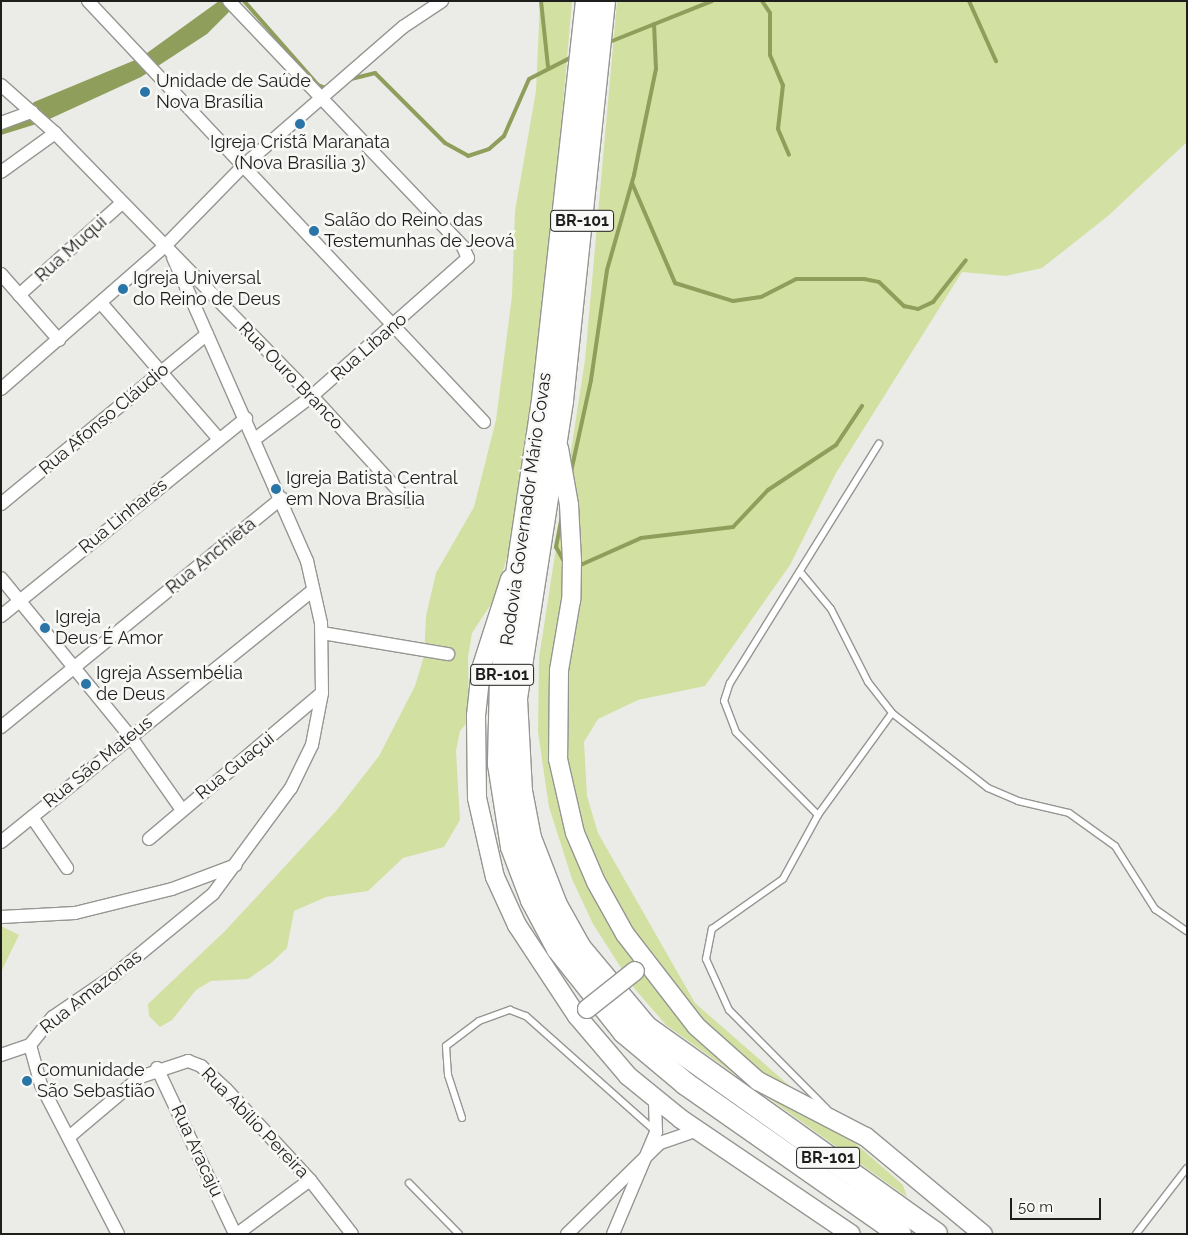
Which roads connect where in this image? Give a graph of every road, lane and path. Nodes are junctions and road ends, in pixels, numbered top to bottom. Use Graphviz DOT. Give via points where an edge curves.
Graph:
graph roads {
  1 [pos="88,1"];
  2 [pos="442,1"];
  3 [pos="587,1"];
  4 [pos="604,1"];
  5 [pos="232,5"];
  6 [pos="1,85"];
  7 [pos="322,102"];
  8 [pos="32,112"];
  9 [pos="1,122"];
  10 [pos="55,134"];
  11 [pos="242,166"];
  12 [pos="1,172"];
  13 [pos="122,203"];
  14 [pos="164,247"];
  15 [pos="173,257"];
  16 [pos="2,277"];
  17 [pos="19,295"];
  18 [pos="101,303"];
  19 [pos="392,327"];
  20 [pos="207,334"];
  21 [pos="58,340"];
  22 [pos="162,371"];
  23 [pos="1,389"];
  24 [pos="312,396"];
  25 [pos="246,418"];
  26 [pos="484,422"];
  27 [pos="218,438"];
  28 [pos="256,439"];
  29 [pos="557,440"];
  30 [pos="879,444"];
  31 [pos="282,498"];
  32 [pos="408,501"];
  33 [pos="1,504"];
  34 [pos="521,552"];
  35 [pos="802,574"];
  36 [pos="1,578"];
  37 [pos="313,590"];
  38 [pos="20,601"];
  39 [pos="1,616"];
  40 [pos="322,633"];
  41 [pos="448,654"];
  42 [pos="74,669"];
  43 [pos="322,693"];
  44 [pos="892,713"];
  45 [pos="1,727"];
  46 [pos="130,736"];
  47 [pos="182,810"];
  48 [pos="818,815"];
  49 [pos="32,817"];
  50 [pos="149,839"];
  51 [pos="1,842"];
  52 [pos="237,865"];
  53 [pos="67,868"];
  54 [pos="1,917"];
  55 [pos="1187,931"];
  56 [pos="640,966"];
  57 [pos="582,1013"];
  58 [pos="30,1045"];
  59 [pos="1,1054"];
  60 [pos="157,1068"];
  61 [pos="655,1100"];
  62 [pos="462,1118"];
  63 [pos="843,1124"];
  64 [pos="697,1130"];
  65 [pos="656,1132"];
  66 [pos="69,1137"];
  67 [pos="639,1164"];
  68 [pos="1187,1168"];
  69 [pos="310,1180"];
  70 [pos="409,1183"];
  71 [pos="865,1209"];
  72 [pos="118,1234"];
  73 [pos="236,1234"];
  74 [pos="352,1234"];
  75 [pos="459,1234"];
  76 [pos="567,1234"];
  77 [pos="613,1234"];
  78 [pos="851,1234"];
  79 [pos="882,1234"];
  80 [pos="900,1234"];
  81 [pos="936,1234"];
  82 [pos="983,1234"];
  83 [pos="1136,1234"];
  1 -- 11 [label="street"];
  2 -- 7 [label="street" via="403,27"];
  3 -- 34 [label="highway, Rodovia Governador Mário Covas / BR-101" via="555,299"];
  4 -- 29 [label="highway, Rodovia Governador Mário Covas / BR-101"];
  5 -- 7 [label="street"];
  6 -- 8 [label="street, Rua Ouro Branco"];
  7 -- 11 [label="street"];
  7 -- 19 [label="street, Rua Líbano" via="463,246 467,254 465,263"];
  8 -- 9 [label="street"];
  8 -- 10 [label="street, Rua Ouro Branco"];
  10 -- 12 [label="street"];
  10 -- 13 [label="street, Rua Ouro Branco"];
  11 -- 14 [label="street"];
  11 -- 19 [label="street"];
  13 -- 14 [label="street, Rua Ouro Branco"];
  13 -- 17 [label="street, Rua Muqui"];
  14 -- 15 [label="street, Rua Ouro Branco"];
  14 -- 18 [label="street"];
  15 -- 20 [label="street, Rua Amazonas"];
  15 -- 24 [label="street, Rua Ouro Branco"];
  16 -- 17 [label="street"];
  17 -- 21 [label="street"];
  18 -- 21 [label="street"];
  18 -- 22 [label="street"];
  19 -- 24 [label="street, Rua Líbano"];
  19 -- 26 [label="street"];
  20 -- 22 [label="street, Rua Afonso Cláudio"];
  20 -- 25 [label="street, Rua Amazonas"];
  21 -- 23 [label="street"];
  22 -- 27 [label="street"];
  22 -- 33 [label="street, Rua Afonso Cláudio"];
  24 -- 28 [label="street, Rua Líbano"];
  24 -- 32 [label="street, Rua Ouro Branco"];
  25 -- 27 [label="street, Rua Linhares"];
  25 -- 28 [label="street, Rua Amazonas"];
  27 -- 38 [label="street, Rua Linhares"];
  28 -- 31 [label="street, Rua Amazonas"];
  29 -- 56 [label="street, Rodovia Governador Mário Covas" via="569,506 572,561 571,600 560,670 558,759 575,833 596,882"];
  29 -- 81 [label="highway, Rodovia Governador Mário Covas / BR-101" via="520,663 514,727 525,815 556,905 605,983 665,1044"];
  30 -- 35 [label="lane"];
  31 -- 37 [label="street, Rua Amazonas"];
  31 -- 42 [label="street, Rua Anchieta"];
  34 -- 57 [label="street" via="491,629 481,669 476,716 477,798 496,877 513,917"];
  34 -- 71 [label="highway, Rodovia Governador Mário Covas / BR-101" via="501,680 498,755 512,847 544,923 589,991 644,1050"];
  35 -- 44 [label="lane" via="831,609 868,682"];
  35 -- 48 [label="lane" via="730,683 724,701 736,732"];
  36 -- 38 [label="street"];
  37 -- 40 [label="street, Rua Amazonas"];
  37 -- 46 [label="street, Rua São Mateus"];
  38 -- 39 [label="street, Rua Linhares"];
  38 -- 42 [label="street"];
  40 -- 41 [label="street"];
  40 -- 43 [label="street, Rua Amazonas"];
  42 -- 45 [label="street, Rua Anchieta"];
  42 -- 46 [label="street"];
  43 -- 47 [label="street, Rua Guaçui"];
  43 -- 52 [label="street, Rua Amazonas" via="312,745 292,788"];
  44 -- 48 [label="lane"];
  44 -- 55 [label="lane" via="988,788 1018,801 1069,813 1115,846 1155,909"];
  46 -- 47 [label="street"];
  46 -- 49 [label="street, Rua São Mateus"];
  47 -- 50 [label="street, Rua Guaçui"];
  48 -- 63 [label="lane" via="783,879 712,929 706,959 728,1010"];
  49 -- 51 [label="street, Rua São Mateus"];
  49 -- 53 [label="street"];
  52 -- 54 [label="street" via="172,889 75,913"];
  52 -- 58 [label="street, Rua Amazonas" via="213,894 156,942 53,1016"];
  56 -- 57 [label="street, bridge"];
  56 -- 63 [label="street, Rodovia Governador Mário Covas" via="696,1026 758,1081"];
  57 -- 61 [label="street" via="628,1076"];
  58 -- 59 [label="street"];
  58 -- 66 [label="street, Rua Amazonas" via="41,1085"];
  60 -- 66 [label="street, Rua Abílio Pereira" via="119,1091"];
  60 -- 69 [label="street, Rua Abílio Pereira" via="188,1061 201,1066"];
  60 -- 73 [label="street, Rua Aracaju"];
  61 -- 64 [label="street"];
  61 -- 65 [label="street"];
  62 -- 65 [label="lane" via="448,1075 446,1046 479,1022 510,1010 526,1016"];
  63 -- 82 [label="street, Rodovia Governador Mário Covas" via="866,1137"];
  64 -- 67 [label="street" via="670,1137"];
  64 -- 78 [label="street"];
  65 -- 67 [label="street"];
  66 -- 72 [label="street, Rua Amazonas"];
  67 -- 76 [label="street"];
  67 -- 77 [label="street" via="630,1201"];
  68 -- 83 [label="lane"];
  69 -- 73 [label="street"];
  69 -- 74 [label="street, Rua Abílio Pereira"];
  70 -- 75 [label="lane"];
  71 -- 79 [label="highway"];
  71 -- 80 [label="highway, Rodovia Governador Mário Covas / BR-101"];
}
